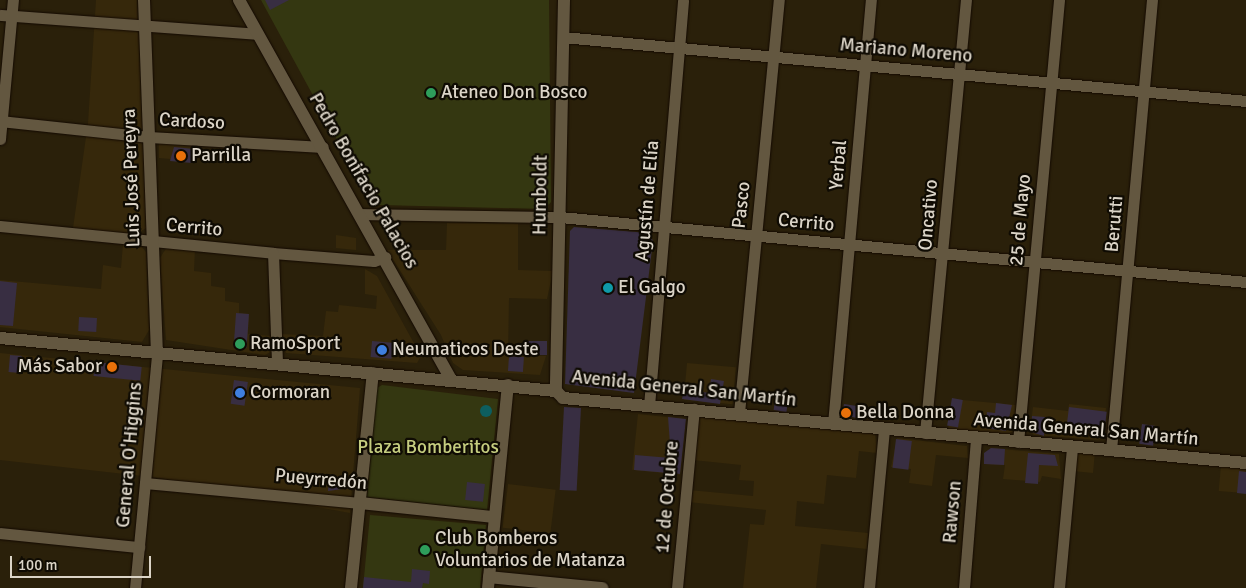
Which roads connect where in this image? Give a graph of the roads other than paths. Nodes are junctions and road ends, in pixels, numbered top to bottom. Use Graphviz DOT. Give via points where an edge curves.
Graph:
graph roads {
  1 [pos="13,0"];
  2 [pos="144,0"];
  3 [pos="239,0"];
  4 [pos="564,0"];
  5 [pos="683,0"];
  6 [pos="779,0"];
  7 [pos="871,0"];
  8 [pos="966,0"];
  9 [pos="1059,0"];
  10 [pos="1152,0"];
  11 [pos="6,16"];
  12 [pos="145,27"];
  13 [pos="257,34"];
  14 [pos="563,37"];
  15 [pos="679,48"];
  16 [pos="774,57"];
  17 [pos="865,65"];
  18 [pos="959,74"];
  19 [pos="1051,82"];
  20 [pos="1144,91"];
  21 [pos="1246,101"];
  22 [pos="1,121"];
  23 [pos="149,137"];
  24 [pos="0,139"];
  25 [pos="323,147"];
  26 [pos="362,214"];
  27 [pos="560,216"];
  28 [pos="0,226"];
  29 [pos="664,227"];
  30 [pos="756,236"];
  31 [pos="153,242"];
  32 [pos="849,245"];
  33 [pos="273,253"];
  34 [pos="943,254"];
  35 [pos="385,257"];
  36 [pos="1035,263"];
  37 [pos="1128,271"];
  38 [pos="1246,282"];
  39 [pos="0,338"];
  40 [pos="157,355"];
  41 [pos="276,364"];
  42 [pos="373,373"];
  43 [pos="452,381"];
  44 [pos="508,386"];
  45 [pos="556,391"];
  46 [pos="649,406"];
  47 [pos="694,409"];
  48 [pos="739,413"];
  49 [pos="833,424"];
  50 [pos="884,429"];
  51 [pos="925,433"];
  52 [pos="976,438"];
  53 [pos="1018,442"];
  54 [pos="1072,447"];
  55 [pos="1110,450"];
  56 [pos="1246,463"];
  57 [pos="145,483"];
  58 [pos="360,502"];
  59 [pos="494,517"];
  60 [pos="0,533"];
  61 [pos="139,547"];
  62 [pos="488,583"];
  63 [pos="135,588"];
  64 [pos="352,588"];
  65 [pos="602,588"];
  66 [pos="677,588"];
  67 [pos="869,588"];
  68 [pos="964,588"];
  69 [pos="1059,588"];
  1 -- 11 [label="street"];
  2 -- 12 [label="street, Luis José Pereyra"];
  3 -- 13 [label="street, Pedro Bonifacio Palacios"];
  4 -- 14 [label="street, Humboldt"];
  5 -- 15 [label="street, Agustín de Elía"];
  6 -- 16 [label="street, Pasco"];
  7 -- 17 [label="street, Yerbal"];
  8 -- 18 [label="street, Oncativo"];
  9 -- 19 [label="street, 25 de Mayo"];
  10 -- 20 [label="street, Berutti"];
  11 -- 12 [label="street"];
  11 -- 22 [label="street"];
  12 -- 13 [label="street"];
  12 -- 23 [label="street, Luis José Pereyra"];
  13 -- 25 [label="street, Pedro Bonifacio Palacios"];
  14 -- 15 [label="street, Mariano Moreno"];
  14 -- 27 [label="street, Humboldt"];
  15 -- 16 [label="street, Mariano Moreno"];
  15 -- 29 [label="street, Agustín de Elía"];
  16 -- 17 [label="street, Mariano Moreno"];
  16 -- 30 [label="street, Pasco"];
  17 -- 18 [label="street, Mariano Moreno"];
  17 -- 32 [label="street, Yerbal"];
  18 -- 19 [label="street, Mariano Moreno"];
  18 -- 34 [label="street, Oncativo"];
  19 -- 20 [label="street, Mariano Moreno"];
  19 -- 36 [label="street, 25 de Mayo"];
  20 -- 21 [label="street, Mariano Moreno"];
  20 -- 37 [label="street, Berutti"];
  22 -- 23 [label="street, Cardoso"];
  22 -- 24 [label="street"];
  23 -- 25 [label="street, Cardoso"];
  23 -- 31 [label="street, Luis José Pereyra"];
  25 -- 26 [label="street, Pedro Bonifacio Palacios"];
  26 -- 27 [label="street, Cerrito"];
  26 -- 35 [label="street, Pedro Bonifacio Palacios"];
  27 -- 29 [label="street, Cerrito"];
  27 -- 45 [label="street, Humboldt"];
  28 -- 31 [label="street, Cerrito"];
  29 -- 30 [label="street, Cerrito"];
  29 -- 46 [label="street, Agustín de Elía"];
  30 -- 32 [label="street, Cerrito"];
  30 -- 48 [label="street, Pasco"];
  31 -- 33 [label="street, Cerrito"];
  31 -- 40 [label="street, Luis José Pereyra"];
  32 -- 34 [label="street, Cerrito"];
  32 -- 49 [label="street, Yerbal"];
  33 -- 35 [label="street, Cerrito" via="374,261"];
  33 -- 41 [label="street"];
  34 -- 36 [label="street, Cerrito"];
  34 -- 51 [label="street, Oncativo"];
  35 -- 43 [label="street, Pedro Bonifacio Palacios"];
  36 -- 37 [label="street, Cerrito"];
  36 -- 53 [label="street, 25 de Mayo"];
  37 -- 38 [label="street, Cerrito"];
  37 -- 55 [label="street, Berutti"];
  39 -- 40 [label="street, Avenida General San Martín"];
  40 -- 41 [label="street, Avenida General San Martín"];
  40 -- 57 [label="street, General O'Higgins"];
  41 -- 42 [label="street, Avenida General San Martín"];
  42 -- 43 [label="street, Avenida General San Martín"];
  42 -- 58 [label="street"];
  43 -- 44 [label="street, Avenida General San Martín"];
  44 -- 45 [label="street, Avenida General San Martín"];
  44 -- 59 [label="street"];
  45 -- 46 [label="street, Avenida General San Martín" via="563,398"];
  46 -- 47 [label="street, Avenida General San Martín"];
  47 -- 48 [label="street, Avenida General San Martín"];
  47 -- 66 [label="street, 12 de Octubre"];
  48 -- 49 [label="street, Avenida General San Martín"];
  49 -- 50 [label="street, Avenida General San Martín"];
  50 -- 51 [label="street, Avenida General San Martín"];
  50 -- 67 [label="street"];
  51 -- 52 [label="street, Avenida General San Martín"];
  52 -- 53 [label="street, Avenida General San Martín"];
  52 -- 68 [label="street, Rawson"];
  53 -- 54 [label="street, Avenida General San Martín"];
  54 -- 55 [label="street, Avenida General San Martín"];
  54 -- 69 [label="street"];
  55 -- 56 [label="street, Avenida General San Martín"];
  57 -- 58 [label="street, Pueyrredón"];
  57 -- 61 [label="street, General O'Higgins"];
  58 -- 59 [label="street, Pueyrredón"];
  58 -- 64 [label="street"];
  59 -- 62 [label="street"];
  60 -- 61 [label="street"];
  61 -- 63 [label="street, General O'Higgins"];
  62 -- 65 [label="street"];
}
